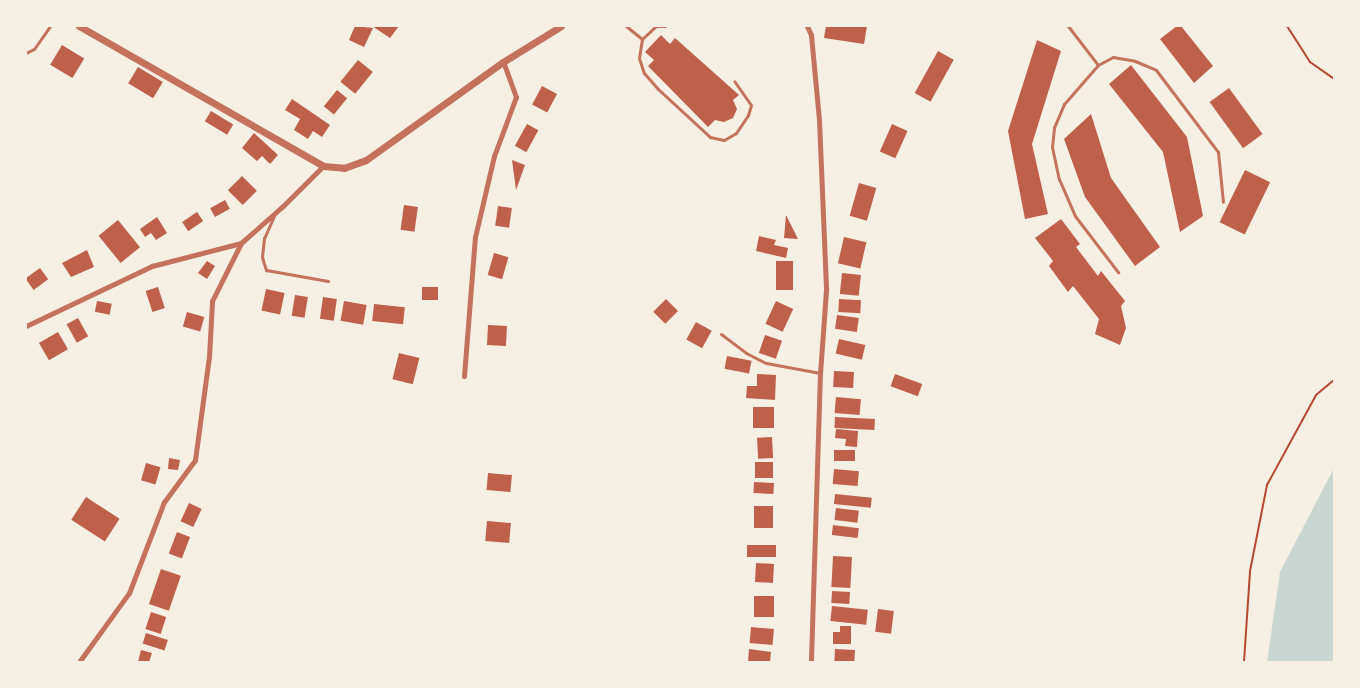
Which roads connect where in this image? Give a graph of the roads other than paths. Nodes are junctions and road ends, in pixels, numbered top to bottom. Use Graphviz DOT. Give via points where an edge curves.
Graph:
graph roads {
  1 [pos="50,26"];
  2 [pos="79,26"];
  3 [pos="561,26"];
  4 [pos="626,26"];
  5 [pos="665,26"];
  6 [pos="807,26"];
  7 [pos="1068,26"];
  8 [pos="642,39"];
  9 [pos="26,54"];
  10 [pos="503,62"];
  11 [pos="1098,65"];
  12 [pos="734,81"];
  13 [pos="323,166"];
  14 [pos="1223,202"];
  15 [pos="274,214"];
  16 [pos="241,243"];
  17 [pos="1118,272"];
  18 [pos="328,281"];
  19 [pos="26,326"];
  20 [pos="721,334"];
  21 [pos="820,373"];
  22 [pos="464,376"];
  23 [pos="80,663"];
  24 [pos="811,663"];
  1 -- 9 [label="lane"];
  2 -- 13 [label="street"];
  3 -- 10 [label="street"];
  4 -- 8 [label="lane"];
  5 -- 8 [label="lane" via="656,26"];
  6 -- 21 [label="street" via="819,120 826,290"];
  7 -- 11 [label="lane"];
  8 -- 12 [label="lane" via="639,58 644,74 710,137 724,140 736,133 748,115 751,105"];
  10 -- 13 [label="street" via="366,160 344,168"];
  10 -- 22 [label="street" via="516,98 494,156 475,237"];
  11 -- 14 [label="lane" via="1113,57 1156,70 1218,152"];
  11 -- 17 [label="lane" via="1064,104 1054,128 1052,147 1059,179 1075,216"];
  13 -- 15 [label="street"];
  15 -- 16 [label="street"];
  15 -- 18 [label="lane" via="264,238 262,257 266,270"];
  16 -- 19 [label="street" via="152,266"];
  16 -- 23 [label="street" via="212,301 209,357 195,459 164,502 129,593"];
  20 -- 21 [label="lane" via="766,363"];
  21 -- 24 [label="street"];
}
